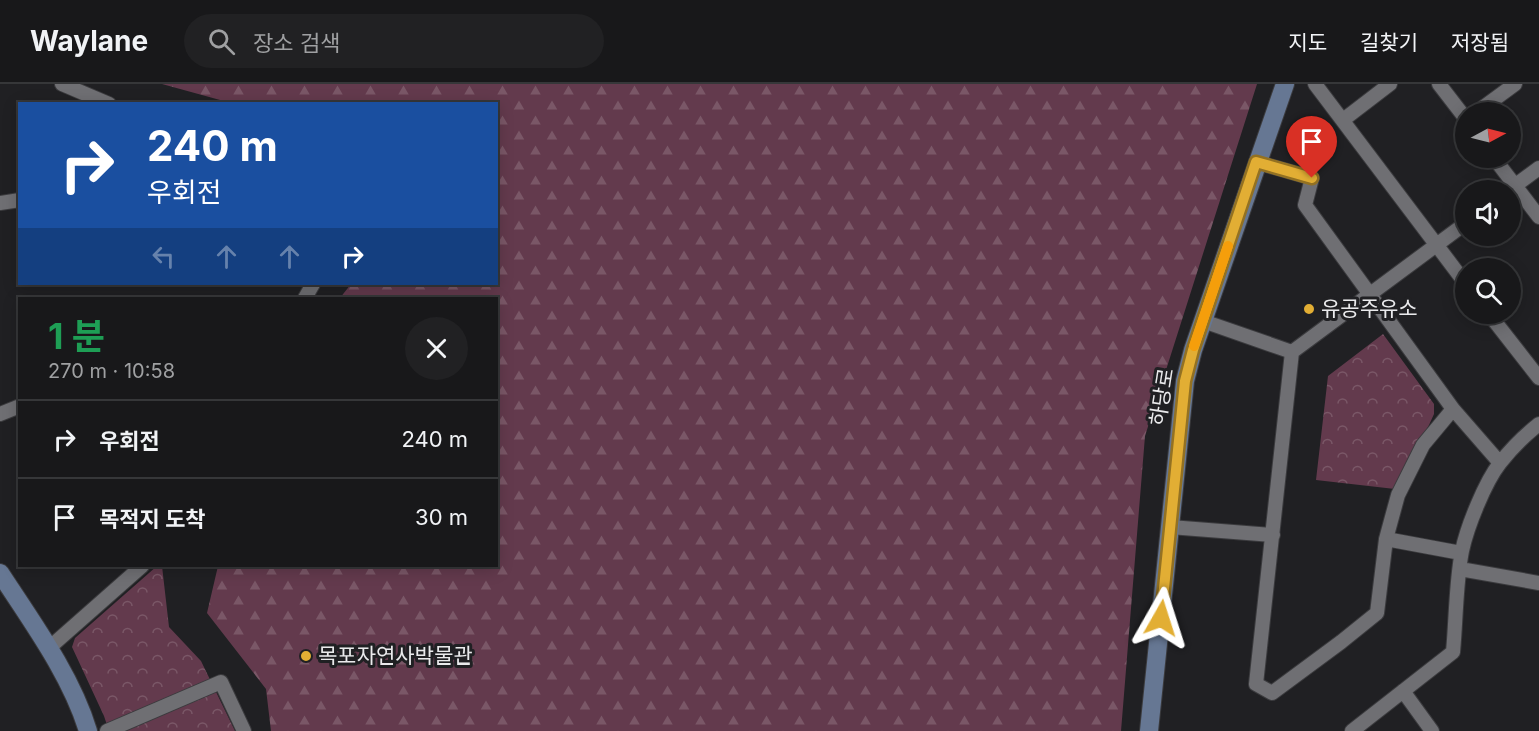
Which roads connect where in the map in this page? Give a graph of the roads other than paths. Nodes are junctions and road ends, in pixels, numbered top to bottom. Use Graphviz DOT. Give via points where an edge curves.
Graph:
graph roads {
  1 [pos="62,84"];
  2 [pos="1285,84"];
  3 [pos="1315,84"];
  4 [pos="1390,84"];
  5 [pos="1439,84"];
  6 [pos="1515,84"];
  7 [pos="104,102"];
  8 [pos="1491,102"];
  9 [pos="1455,105"];
  10 [pos="1343,120"];
  11 [pos="1256,162"];
  12 [pos="1539,168"];
  13 [pos="1521,181"];
  14 [pos="1521,198"];
  15 [pos="18,200"];
  16 [pos="0,203"];
  17 [pos="1539,217"];
  18 [pos="1455,231"];
  19 [pos="1436,245"];
  20 [pos="1455,270"];
  21 [pos="1370,294"];
  22 [pos="1203,321"];
  23 [pos="1497,324"];
  24 [pos="1292,352"];
  25 [pos="1539,378"];
  26 [pos="18,407"];
  27 [pos="1453,409"];
  28 [pos="0,414"];
  29 [pos="1539,424"];
  30 [pos="1500,463"];
  31 [pos="1170,527"];
  32 [pos="1273,535"];
  33 [pos="1386,540"];
  34 [pos="1461,553"];
  35 [pos="141,567"];
  36 [pos="1460,569"];
  37 [pos="0,573"];
  38 [pos="1539,583"];
  39 [pos="49,648"];
  40 [pos="1403,691"];
  41 [pos="88,731"];
  42 [pos="107,731"];
  43 [pos="244,731"];
  44 [pos="1149,731"];
  45 [pos="1352,731"];
  46 [pos="1432,731"];
  1 -- 7 [label="street"];
  2 -- 11 [label="street, 하당로"];
  3 -- 10 [label="street"];
  4 -- 10 [label="street"];
  5 -- 9 [label="street"];
  6 -- 8 [label="street"];
  10 -- 19 [label="street"];
  11 -- 21 [label="street" via="1312,178 1305,205"];
  11 -- 22 [label="street, 하당로"];
  12 -- 13 [label="street"];
  14 -- 17 [label="street"];
  15 -- 16 [label="street"];
  18 -- 19 [label="street"];
  19 -- 20 [label="street"];
  19 -- 21 [label="street"];
  21 -- 24 [label="street"];
  21 -- 27 [label="street"];
  22 -- 24 [label="street"];
  22 -- 31 [label="street, 하당로" via="1185,381"];
  23 -- 25 [label="street"];
  24 -- 32 [label="street"];
  26 -- 28 [label="street"];
  27 -- 30 [label="street"];
  27 -- 33 [label="street" via="1423,445 1398,495"];
  29 -- 30 [label="street"];
  30 -- 34 [label="street"];
  31 -- 32 [label="street"];
  31 -- 44 [label="street, 하당로"];
  32 -- 33 [label="street" via="1256,684 1272,693 1377,612"];
  33 -- 34 [label="street"];
  34 -- 36 [label="street"];
  35 -- 39 [label="street"];
  36 -- 38 [label="street"];
  36 -- 40 [label="street" via="1453,652"];
  37 -- 39 [label="street"];
  39 -- 41 [label="street"];
  40 -- 45 [label="street"];
  40 -- 46 [label="street"];
  42 -- 43 [label="street" via="221,682"];
}
